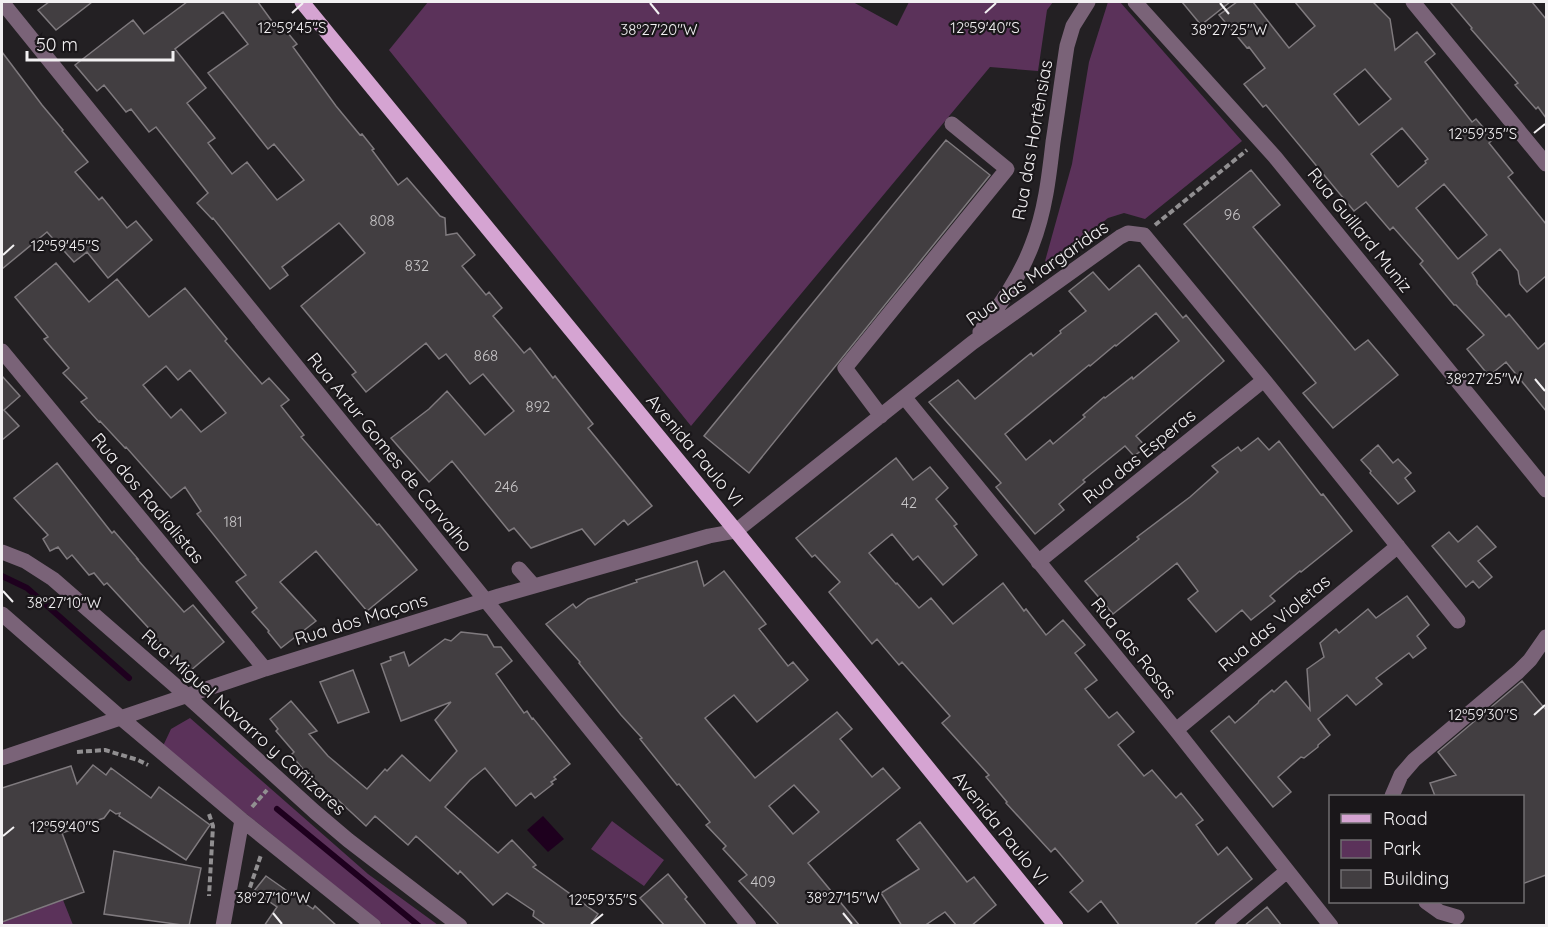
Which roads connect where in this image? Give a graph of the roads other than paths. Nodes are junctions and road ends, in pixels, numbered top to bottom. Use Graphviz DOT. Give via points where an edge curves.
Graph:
graph roads {
  1 [pos="2,2"];
  2 [pos="302,2"];
  3 [pos="1088,2"];
  4 [pos="1136,2"];
  5 [pos="1413,2"];
  6 [pos="951,124"];
  7 [pos="1546,164"];
  8 [pos="972,344"];
  9 [pos="2,351"];
  10 [pos="1264,380"];
  11 [pos="905,398"];
  12 [pos="881,416"];
  13 [pos="1546,490"];
  14 [pos="736,531"];
  15 [pos="1398,546"];
  16 [pos="2,552"];
  17 [pos="1038,562"];
  18 [pos="519,569"];
  19 [pos="534,586"];
  20 [pos="485,601"];
  21 [pos="2,614"];
  22 [pos="1458,621"];
  23 [pos="1546,637"];
  24 [pos="265,669"];
  25 [pos="186,695"];
  26 [pos="121,718"];
  27 [pos="1176,730"];
  28 [pos="2,758"];
  29 [pos="1392,795"];
  30 [pos="242,820"];
  31 [pos="1287,871"];
  32 [pos="1427,903"];
  33 [pos="1457,917"];
  34 [pos="1056,925"];
  35 [pos="223,926"];
  36 [pos="374,926"];
  37 [pos="460,926"];
  38 [pos="748,926"];
  39 [pos="1222,926"];
  40 [pos="1331,926"];
  1 -- 20 [label="street, Rua Artur Gomes de Carvalho" via="414,506"];
  2 -- 14 [label="main road, Avenida Paulo VI"];
  3 -- 8 [label="street, Rua das Hortênsias" via="1073,26 1068,46 1047,187 1032,246 1002,303"];
  4 -- 13 [label="street, Rua Guillard Muniz" via="1282,167"];
  5 -- 7 [label="street"];
  6 -- 12 [label="street" via="1008,169 845,368"];
  8 -- 10 [label="street, Rua das Margaridas" via="1128,233 1143,235"];
  8 -- 11 [label="street, Rua das Margaridas"];
  9 -- 24 [label="street, Rua dos Radialistas"];
  10 -- 15 [label="street"];
  10 -- 17 [label="street, Rua das Esperas"];
  11 -- 12 [label="street, Rua das Margaridas"];
  11 -- 17 [label="street, Rua das Rosas"];
  12 -- 14 [label="street, Rua das Margaridas"];
  14 -- 19 [label="street, Rua dos Maçons"];
  14 -- 34 [label="main road, Avenida Paulo VI"];
  15 -- 22 [label="street"];
  15 -- 27 [label="street, Rua das Violetas"];
  16 -- 25 [label="street, Rua Miguel Navarro y Cañizares" via="53,579"];
  17 -- 27 [label="street, Rua das Rosas"];
  18 -- 19 [label="street"];
  19 -- 20 [label="street, Rua dos Maçons"];
  20 -- 24 [label="street, Rua dos Maçons"];
  20 -- 38 [label="street, Rua Artur Gomes de Carvalho"];
  21 -- 26 [label="street"];
  23 -- 29 [label="street" via="1518,672 1414,760 1401,775"];
  24 -- 25 [label="street, Rua dos Maçons"];
  25 -- 26 [label="street, Rua dos Maçons"];
  25 -- 37 [label="street, Rua Miguel Navarro y Cañizares" via="348,840"];
  26 -- 28 [label="street, Rua dos Maçons"];
  26 -- 30 [label="street"];
  27 -- 31 [label="street, Rua das Rosas"];
  30 -- 35 [label="street"];
  30 -- 36 [label="street"];
  31 -- 39 [label="street"];
  31 -- 40 [label="street, Rua das Rosas"];
  32 -- 33 [label="street"];
}
